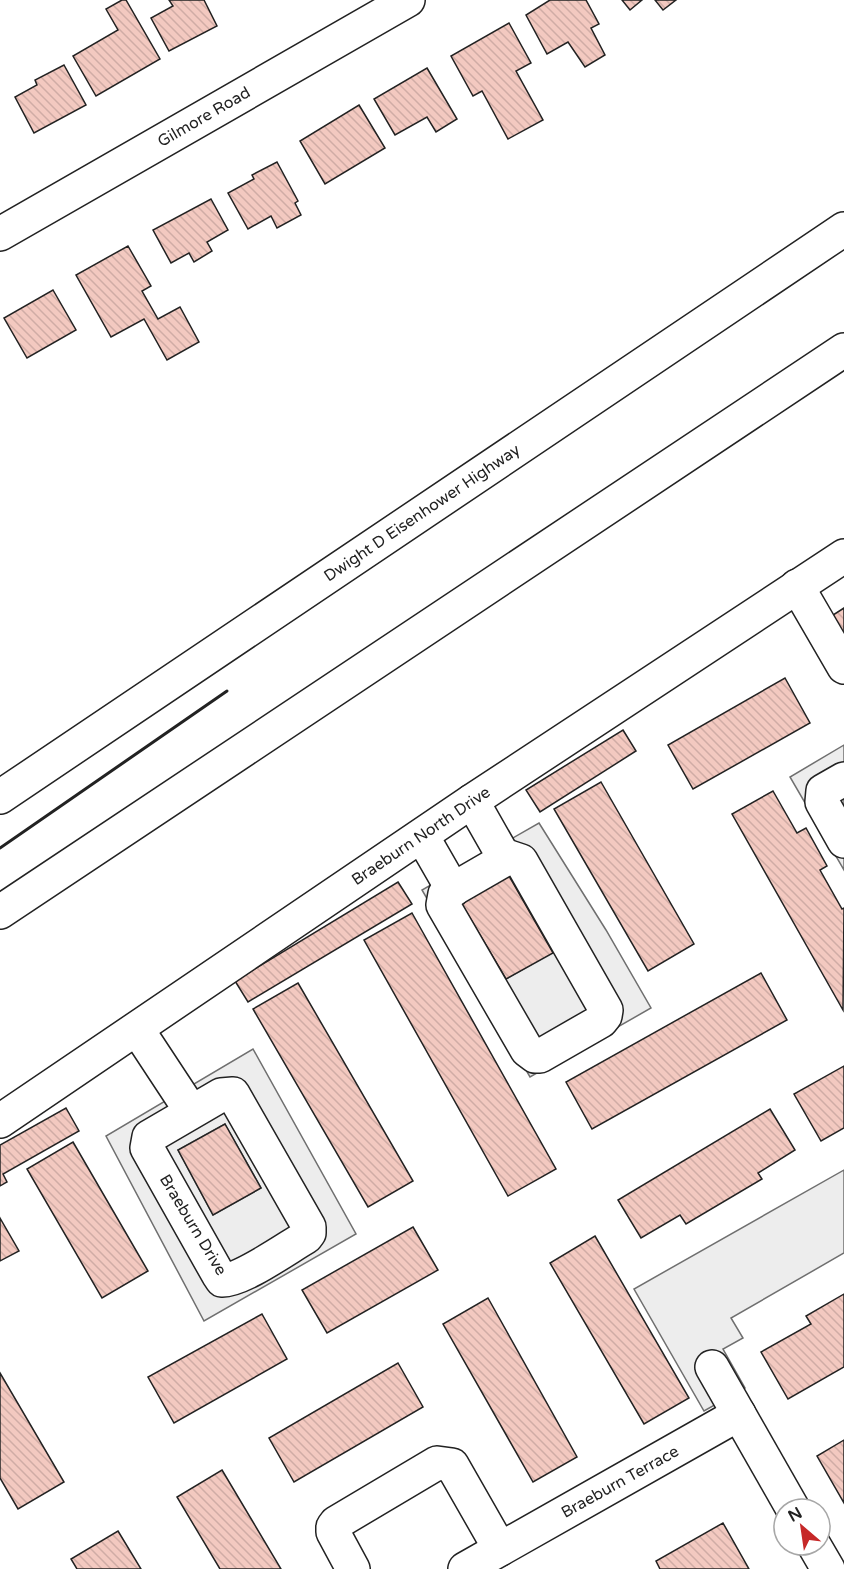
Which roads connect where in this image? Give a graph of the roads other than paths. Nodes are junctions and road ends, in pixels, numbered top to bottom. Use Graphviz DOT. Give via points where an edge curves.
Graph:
graph roads {
  1 [pos="408,0"];
  2 [pos="844,229"];
  3 [pos="0,234"];
  4 [pos="844,350"];
  5 [pos="844,556"];
  6 [pos="797,586"];
  7 [pos="844,668"];
  8 [pos="168,685"];
  9 [pos="0,777"];
  10 [pos="844,779"];
  11 [pos="0,797"];
  12 [pos="472,801"];
  13 [pos="422,836"];
  14 [pos="844,841"];
  15 [pos="505,859"];
  16 [pos="453,890"];
  17 [pos="0,912"];
  18 [pos="137,1029"];
  19 [pos="191,1111"];
  20 [pos="0,1121"];
  21 [pos="712,1367"];
  22 [pos="740,1414"];
  23 [pos="786,1497"];
  24 [pos="500,1549"];
  25 [pos="353,1569"];
  26 [pos="465,1569"];
  1 -- 3 [label="main road, Gilmore Road"];
  2 -- 8 [label="main road, Dwight D Eisenhower Highway"];
  4 -- 17 [label="main road"];
  5 -- 6 [label="main road, Braeburn North Drive"];
  6 -- 7 [label="main road"];
  6 -- 12 [label="main road, Braeburn North Drive"];
  8 -- 9 [label="main road"];
  8 -- 11 [label="main road, Dwight D Eisenhower Highway"];
  10 -- 14 [label="main road" via="823,791 822,802"];
  12 -- 13 [label="main road, Braeburn North Drive"];
  12 -- 15 [label="main road"];
  13 -- 16 [label="main road"];
  13 -- 18 [label="main road, Braeburn North Drive"];
  15 -- 16 [label="main road"];
  15 -- 16 [label="main road" via="509,856 520,861 605,1005 601,1021 540,1056 530,1053 443,905 445,894"];
  18 -- 19 [label="main road"];
  18 -- 20 [label="main road, Braeburn North Drive"];
  19 -- 19 [label="main road, Braeburn Drive" via="221,1095 233,1094 309,1227 306,1237 231,1280 222,1280 218,1274 147,1148 149,1137"];
  21 -- 22 [label="main road"];
  22 -- 23 [label="main road"];
  22 -- 24 [label="main road, Braeburn Terrace"];
  24 -- 25 [label="main road" via="452,1465 437,1463 336,1523 333,1532"];
  24 -- 26 [label="main road, Braeburn Terrace"];
}
